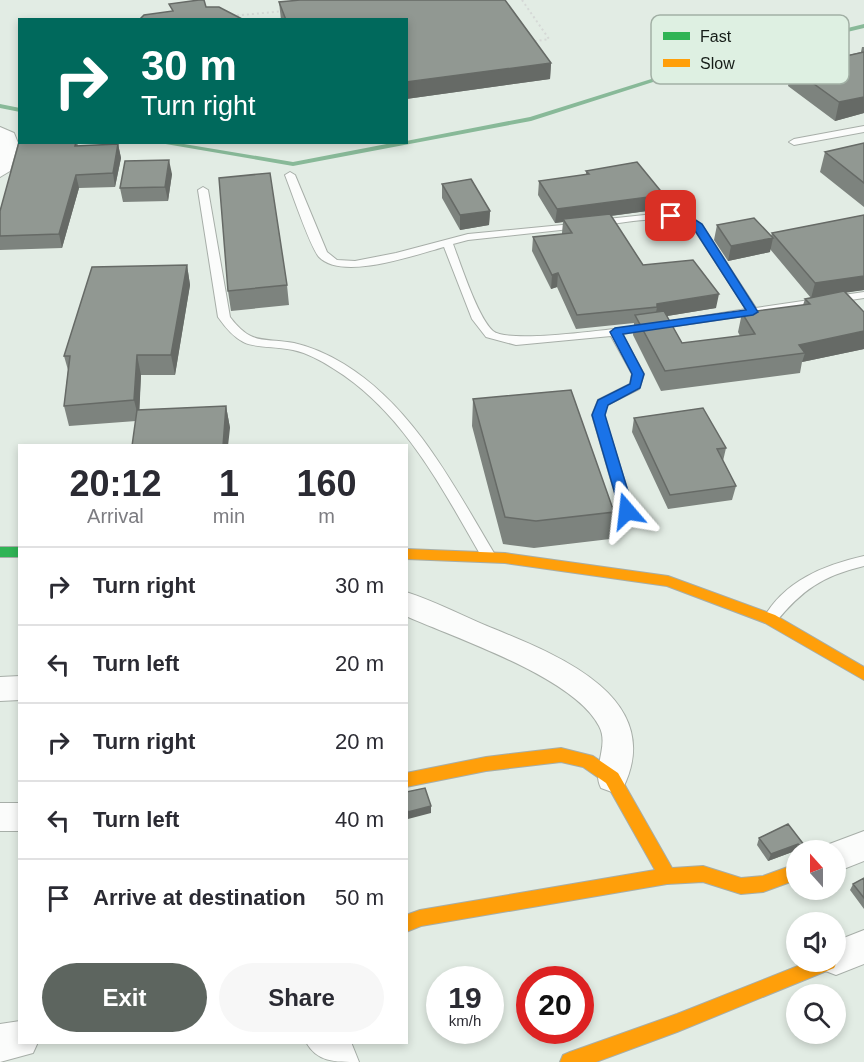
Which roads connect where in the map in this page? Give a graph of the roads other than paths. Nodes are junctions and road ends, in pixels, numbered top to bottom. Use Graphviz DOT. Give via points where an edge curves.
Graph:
graph roads {
  1 [pos="864,129"];
  2 [pos="0,133"];
  3 [pos="794,142"];
  4 [pos="0,171"];
  5 [pos="290,176"];
  6 [pos="202,190"];
  7 [pos="447,242"];
  8 [pos="864,295"];
  9 [pos="753,312"];
  10 [pos="615,332"];
  11 [pos="627,511"];
  12 [pos="0,552"];
  13 [pos="18,552"];
  14 [pos="408,554"];
  15 [pos="489,557"];
  16 [pos="864,561"];
  17 [pos="409,607"];
  18 [pos="770,619"];
  19 [pos="864,674"];
  20 [pos="18,688"];
  21 [pos="0,689"];
  22 [pos="612,778"];
  23 [pos="408,780"];
  24 [pos="0,817"];
  25 [pos="18,817"];
  26 [pos="864,846"];
  27 [pos="846,853"];
  28 [pos="667,876"];
  29 [pos="786,876"];
  30 [pos="408,923"];
  31 [pos="864,947"];
  32 [pos="846,954"];
  33 [pos="803,972"];
  34 [pos="18,1040"];
  35 [pos="0,1043"];
  36 [pos="570,1062"];
  1 -- 3 [label="lane"];
  2 -- 4 [label="street" via="9,143"];
  5 -- 7 [label="lane" via="322,254 334,263 355,264"];
  6 -- 15 [label="lane" via="224,317 231,329 240,338 256,344 294,347 321,356 353,376 399,419 442,476"];
  7 -- 9 [label="lane" via="671,216 688,219 698,226"];
  7 -- 10 [label="lane" via="478,319 490,335 516,341"];
  8 -- 9 [label="lane"];
  9 -- 10 [label="lane"];
  10 -- 11 [label="lane" via="638,374 635,386 602,403 598,415"];
  12 -- 13 [label="street"];
  14 -- 15 [label="street"];
  15 -- 18 [label="street" via="668,580"];
  16 -- 18 [label="lane" via="815,575 793,590"];
  17 -- 22 [label="street" via="518,652 596,698 614,723 619,753"];
  18 -- 19 [label="street"];
  20 -- 21 [label="street"];
  22 -- 23 [label="street" via="587,761 561,755 486,764"];
  22 -- 28 [label="street"];
  24 -- 25 [label="street"];
  26 -- 27 [label="street"];
  28 -- 29 [label="street" via="703,874 741,885 763,884"];
  28 -- 30 [label="street"];
  31 -- 32 [label="street"];
  33 -- 36 [label="street"];
  34 -- 35 [label="street"];
}
